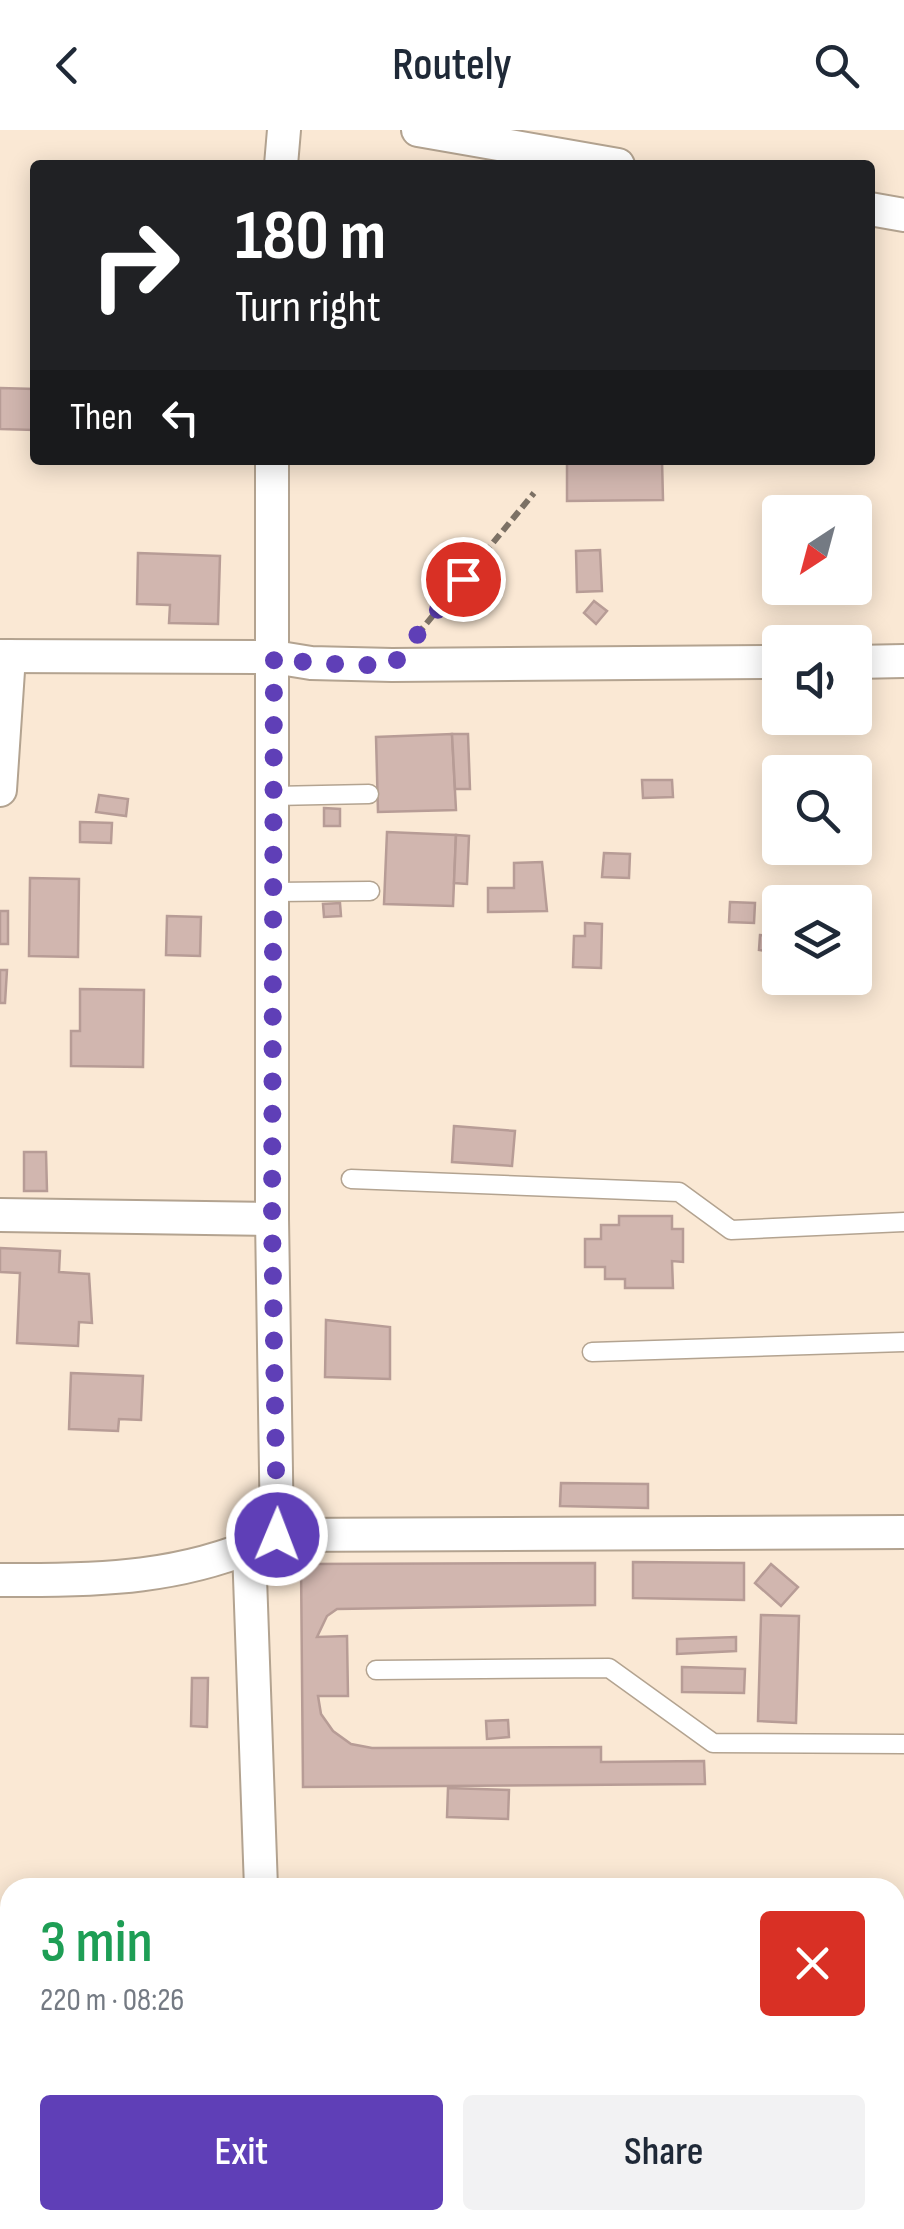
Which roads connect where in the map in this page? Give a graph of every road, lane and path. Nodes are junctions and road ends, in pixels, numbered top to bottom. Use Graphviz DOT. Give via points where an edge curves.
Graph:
graph roads {
  1 [pos="284,130"];
  2 [pos="418,130"];
  3 [pos="281,160"];
  4 [pos="589,160"];
  5 [pos="875,210"];
  6 [pos="904,215"];
  7 [pos="272,465"];
  8 [pos="534,493"];
  9 [pos="4,656"];
  10 [pos="274,657"];
  11 [pos="904,661"];
  12 [pos="762,662"];
  13 [pos="872,662"];
  14 [pos="392,666"];
  15 [pos="0,790"];
  16 [pos="370,794"];
  17 [pos="274,796"];
  18 [pos="370,891"];
  19 [pos="275,892"];
  20 [pos="351,1180"];
  21 [pos="0,1215"];
  22 [pos="272,1219"];
  23 [pos="904,1222"];
  24 [pos="904,1342"];
  25 [pos="592,1352"];
  26 [pos="904,1532"];
  27 [pos="263,1542"];
  28 [pos="0,1580"];
  29 [pos="376,1670"];
  30 [pos="904,1744"];
  31 [pos="261,1878"];
  1 -- 3 [label="street"];
  2 -- 4 [label="street"];
  5 -- 6 [label="street"];
  7 -- 10 [label="street"];
  8 -- 14 [label="path"];
  9 -- 10 [label="street"];
  9 -- 15 [label="street"];
  10 -- 14 [label="street"];
  10 -- 17 [label="street"];
  11 -- 13 [label="street"];
  12 -- 14 [label="street"];
  16 -- 17 [label="lane"];
  17 -- 19 [label="street"];
  18 -- 19 [label="lane"];
  19 -- 22 [label="street"];
  20 -- 23 [label="lane" via="679,1192 731,1230"];
  21 -- 22 [label="street"];
  22 -- 27 [label="street"];
  24 -- 25 [label="lane"];
  26 -- 27 [label="street"];
  27 -- 28 [label="street" via="196,1567 129,1578"];
  27 -- 31 [label="street"];
  29 -- 30 [label="lane" via="609,1668 713,1743"];
}
